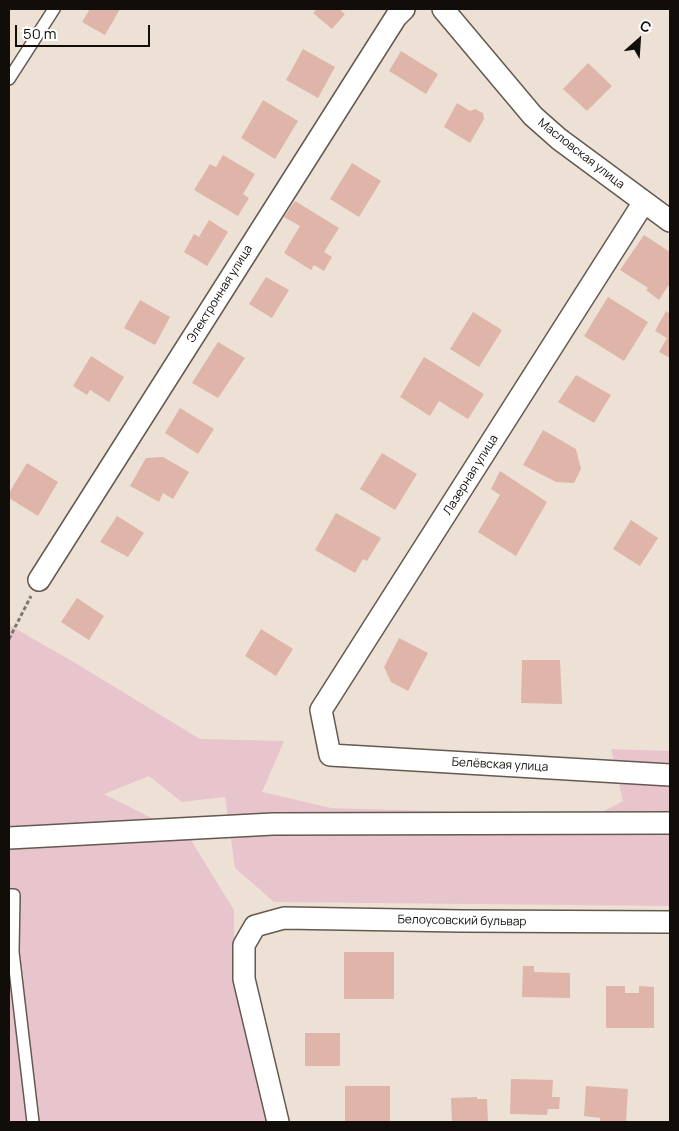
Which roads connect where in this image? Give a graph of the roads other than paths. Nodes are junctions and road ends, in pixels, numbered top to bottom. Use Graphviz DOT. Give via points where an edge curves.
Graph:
graph roads {
  1 [pos="54,9"];
  2 [pos="404,9"];
  3 [pos="443,9"];
  4 [pos="9,79"];
  5 [pos="644,202"];
  6 [pos="670,221"];
  7 [pos="39,580"];
  8 [pos="330,755"];
  9 [pos="670,775"];
  10 [pos="670,823"];
  11 [pos="9,838"];
  12 [pos="9,895"];
  13 [pos="670,922"];
  14 [pos="34,1122"];
  15 [pos="278,1122"];
  1 -- 4 [label="lane"];
  2 -- 7 [label="street, Электронная улица"];
  3 -- 5 [label="street, Масловская улица" via="533,116"];
  5 -- 6 [label="street, Масловская улица"];
  5 -- 8 [label="street, Лазерная улица" via="321,710"];
  8 -- 9 [label="street, Белёвская улица"];
  10 -- 11 [label="street" via="272,824"];
  12 -- 14 [label="lane" via="14,894 14,952"];
  13 -- 15 [label="street, Белоусовский бульвар" via="284,918 255,926 244,945 244,979"];
}
